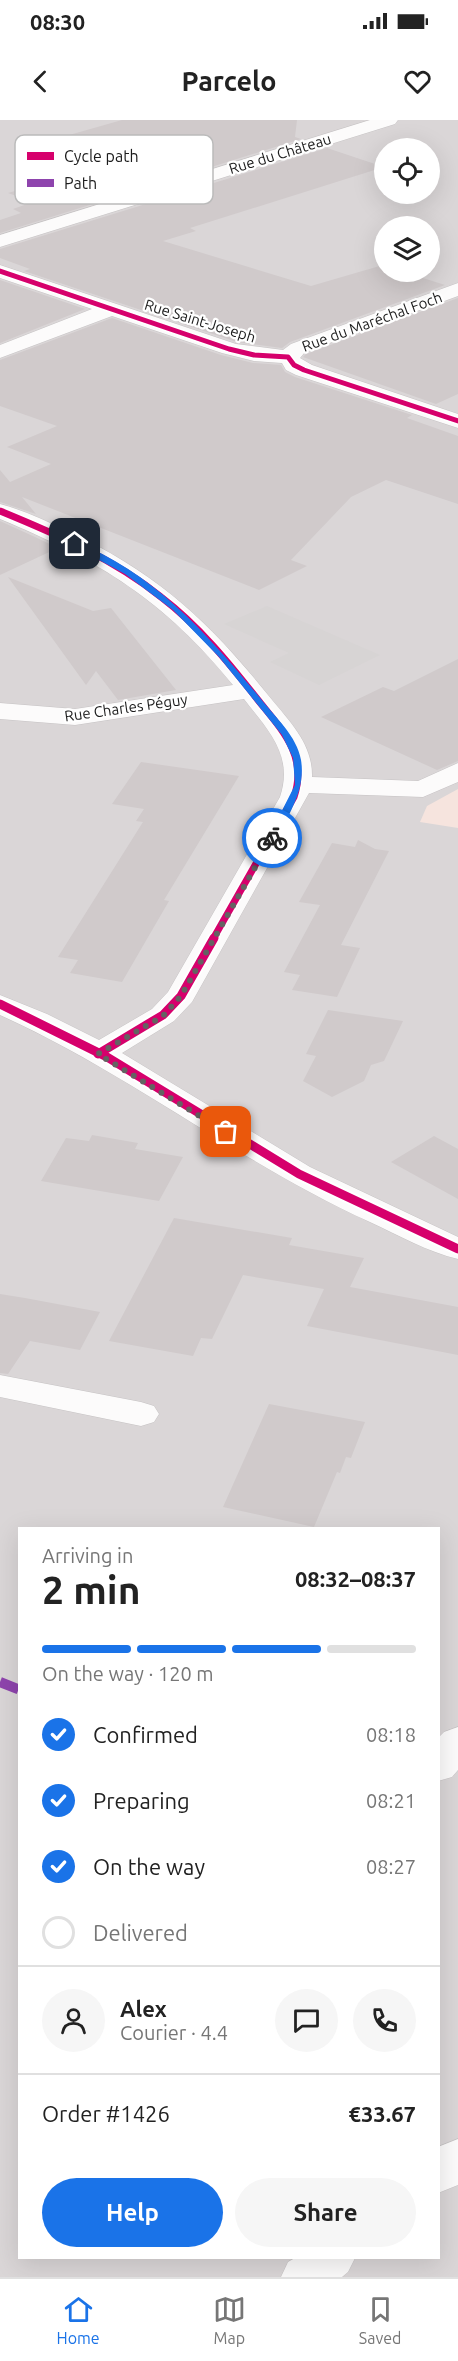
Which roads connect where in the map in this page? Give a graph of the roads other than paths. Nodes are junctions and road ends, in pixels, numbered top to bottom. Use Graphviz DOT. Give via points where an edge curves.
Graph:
graph roads {
  1 [pos="389,120"];
  2 [pos="213,175"];
  3 [pos="119,204"];
  4 [pos="0,241"];
  5 [pos="0,271"];
  6 [pos="454,294"];
  7 [pos="111,309"];
  8 [pos="0,352"];
  9 [pos="288,357"];
  10 [pos="458,421"];
  11 [pos="0,511"];
  12 [pos="251,690"];
  13 [pos="0,711"];
  14 [pos="458,771"];
  15 [pos="299,785"];
  16 [pos="0,1004"];
  17 [pos="98,1054"];
  18 [pos="458,1249"];
  19 [pos="0,1386"];
  20 [pos="141,1414"];
  21 [pos="458,1742"];
  22 [pos="440,1764"];
  23 [pos="458,2158"];
  24 [pos="440,2172"];
  25 [pos="329,2259"];
  26 [pos="305,2277"];
  1 -- 2 [label="street, Rue du Château"];
  3 -- 4 [label="street, Rue du Château"];
  5 -- 7 [label="street, Rue Saint-Joseph"];
  6 -- 9 [label="street, Rue du Maréchal Foch" via="298,348"];
  7 -- 8 [label="street"];
  7 -- 9 [label="street, Rue Saint-Joseph" via="241,352"];
  9 -- 10 [label="street, Rue Saint-Joseph" via="304,370"];
  11 -- 12 [label="street" via="62,537 145,584 191,623"];
  12 -- 13 [label="street, Rue Charles Péguy" via="75,717"];
  12 -- 15 [label="street" via="293,747"];
  14 -- 15 [label="street" via="423,789"];
  15 -- 17 [label="street" via="181,996 163,1016"];
  16 -- 17 [label="street"];
  17 -- 18 [label="street" via="280,1164"];
  19 -- 20 [label="street"];
  21 -- 22 [label="street"];
  23 -- 24 [label="street"];
  25 -- 26 [label="street"];
}
